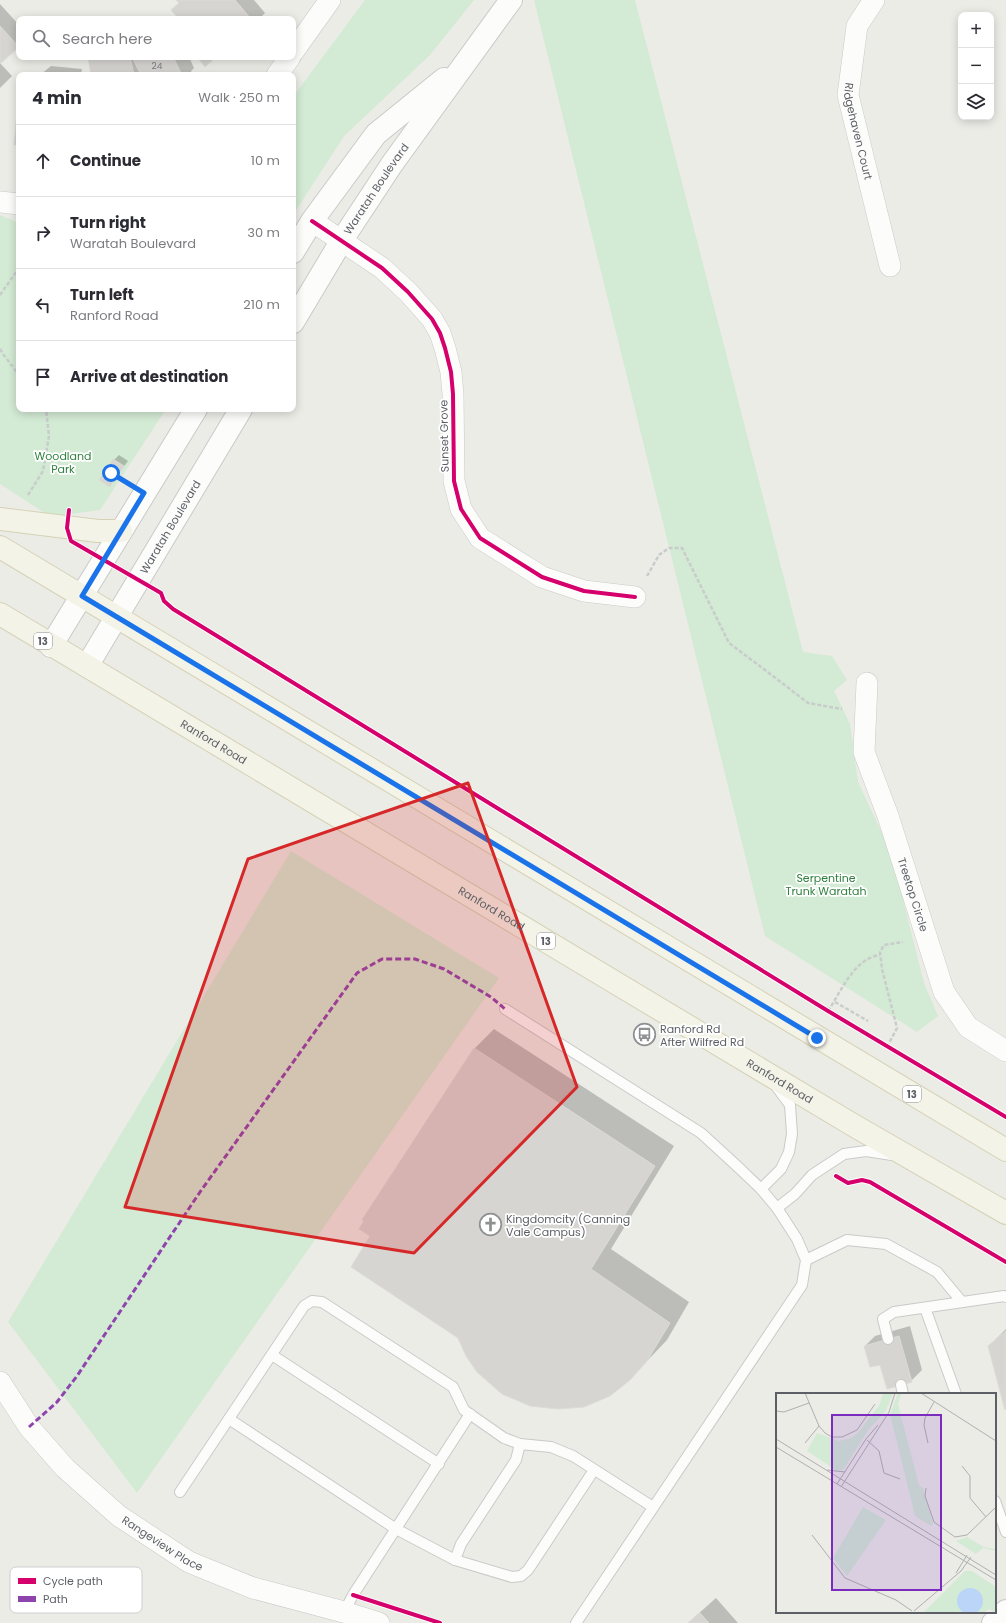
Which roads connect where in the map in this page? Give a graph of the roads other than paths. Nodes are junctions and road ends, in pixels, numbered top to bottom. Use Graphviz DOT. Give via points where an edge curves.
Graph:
graph roads {
  1 [pos="330,0"];
  2 [pos="511,0"];
  3 [pos="874,0"];
  4 [pos="296,48"];
  5 [pos="288,60"];
  6 [pos="467,61"];
  7 [pos="279,72"];
  8 [pos="0,202"];
  9 [pos="16,204"];
  10 [pos="312,221"];
  11 [pos="342,240"];
  12 [pos="296,247"];
  13 [pos="890,266"];
  14 [pos="296,317"];
  15 [pos="194,412"];
  16 [pos="239,412"];
  17 [pos="0,519"];
  18 [pos="121,531"];
  19 [pos="0,547"];
  20 [pos="82,596"];
  21 [pos="635,597"];
  22 [pos="0,614"];
  23 [pos="117,617"];
  24 [pos="51,646"];
  25 [pos="87,666"];
  26 [pos="867,683"];
  27 [pos="505,1009"];
  28 [pos="1006,1051"];
  29 [pos="766,1072"];
  30 [pos="1006,1150"];
  31 [pos="919,1163"];
  32 [pos="761,1189"];
  33 [pos="777,1208"];
  34 [pos="1006,1213"];
  35 [pos="806,1260"];
  36 [pos="1006,1297"];
  37 [pos="962,1302"];
  38 [pos="925,1308"];
  39 [pos="888,1339"];
  40 [pos="272,1355"];
  41 [pos="0,1382"];
  42 [pos="956,1393"];
  43 [pos="470,1414"];
  44 [pos="229,1419"];
  45 [pos="520,1444"];
  46 [pos="439,1464"];
  47 [pos="594,1470"];
  48 [pos="180,1492"];
  49 [pos="996,1504"];
  50 [pos="653,1507"];
  51 [pos="396,1529"];
  52 [pos="1006,1532"];
  53 [pos="455,1560"];
  54 [pos="1006,1611"];
  55 [pos="344,1612"];
  56 [pos="379,1623"];
  57 [pos="576,1623"];
  58 [pos="993,1623"];
  1 -- 4 [label="street"];
  2 -- 6 [label="street, Waratah Boulevard"];
  3 -- 13 [label="street, Ridgehaven Court" via="857,26 848,95"];
  5 -- 7 [label="street"];
  6 -- 10 [label="street, Waratah Boulevard" via="376,134"];
  6 -- 11 [label="street, Waratah Boulevard" via="392,164"];
  8 -- 9 [label="street"];
  10 -- 11 [label="street, Sunset Grove"];
  10 -- 12 [label="street, Waratah Boulevard"];
  11 -- 14 [label="street, Waratah Boulevard"];
  11 -- 21 [label="street, Sunset Grove" via="382,268 432,319 440,333 451,372 454,481 461,509 480,538 542,577 584,591"];
  15 -- 18 [label="street"];
  16 -- 23 [label="street, Waratah Boulevard"];
  17 -- 18 [label="main road" via="98,531"];
  18 -- 20 [label="street"];
  19 -- 20 [label="main road, 13"];
  20 -- 23 [label="main road, 13"];
  20 -- 24 [label="street"];
  22 -- 24 [label="main road, Ranford Road / 13"];
  23 -- 25 [label="street, Waratah Boulevard"];
  23 -- 30 [label="main road, 13"];
  24 -- 25 [label="main road, Ranford Road / 13"];
  25 -- 29 [label="main road, Ranford Road / 13"];
  26 -- 28 [label="street, Treetop Circle" via="864,752 888,816 944,992 968,1027"];
  27 -- 32 [label="lane" via="701,1133"];
  29 -- 31 [label="main road, Ranford Road / 13"];
  29 -- 32 [label="lane" via="790,1105 792,1134 789,1152 781,1169"];
  31 -- 33 [label="lane" via="866,1151 844,1154 812,1175 795,1194"];
  31 -- 34 [label="main road, Ranford Road / 13"];
  32 -- 33 [label="lane"];
  33 -- 35 [label="lane" via="797,1239"];
  35 -- 37 [label="lane" via="847,1240 886,1244 937,1272"];
  35 -- 50 [label="lane" via="802,1285"];
  36 -- 37 [label="lane"];
  37 -- 38 [label="lane"];
  38 -- 39 [label="lane" via="894,1312 883,1320"];
  38 -- 42 [label="lane"];
  40 -- 43 [label="lane" via="304,1306 312,1301 322,1302 453,1387 464,1410"];
  40 -- 44 [label="lane"];
  40 -- 46 [label="lane"];
  41 -- 55 [label="street, Rangeview Place" via="29,1427 65,1468 119,1516 189,1562 253,1588"];
  43 -- 45 [label="lane" via="504,1438"];
  43 -- 46 [label="lane"];
  44 -- 48 [label="lane"];
  44 -- 51 [label="lane"];
  45 -- 47 [label="lane" via="551,1447 573,1456"];
  45 -- 53 [label="lane" via="516,1460 461,1544"];
  46 -- 51 [label="lane"];
  47 -- 50 [label="lane"];
  47 -- 53 [label="lane" via="528,1570 521,1576 512,1577"];
  49 -- 52 [label="lane"];
  50 -- 57 [label="lane"];
  51 -- 53 [label="lane"];
  51 -- 55 [label="lane"];
  54 -- 58 [label="street"];
  55 -- 56 [label="street, Rangeview Place"];
}
